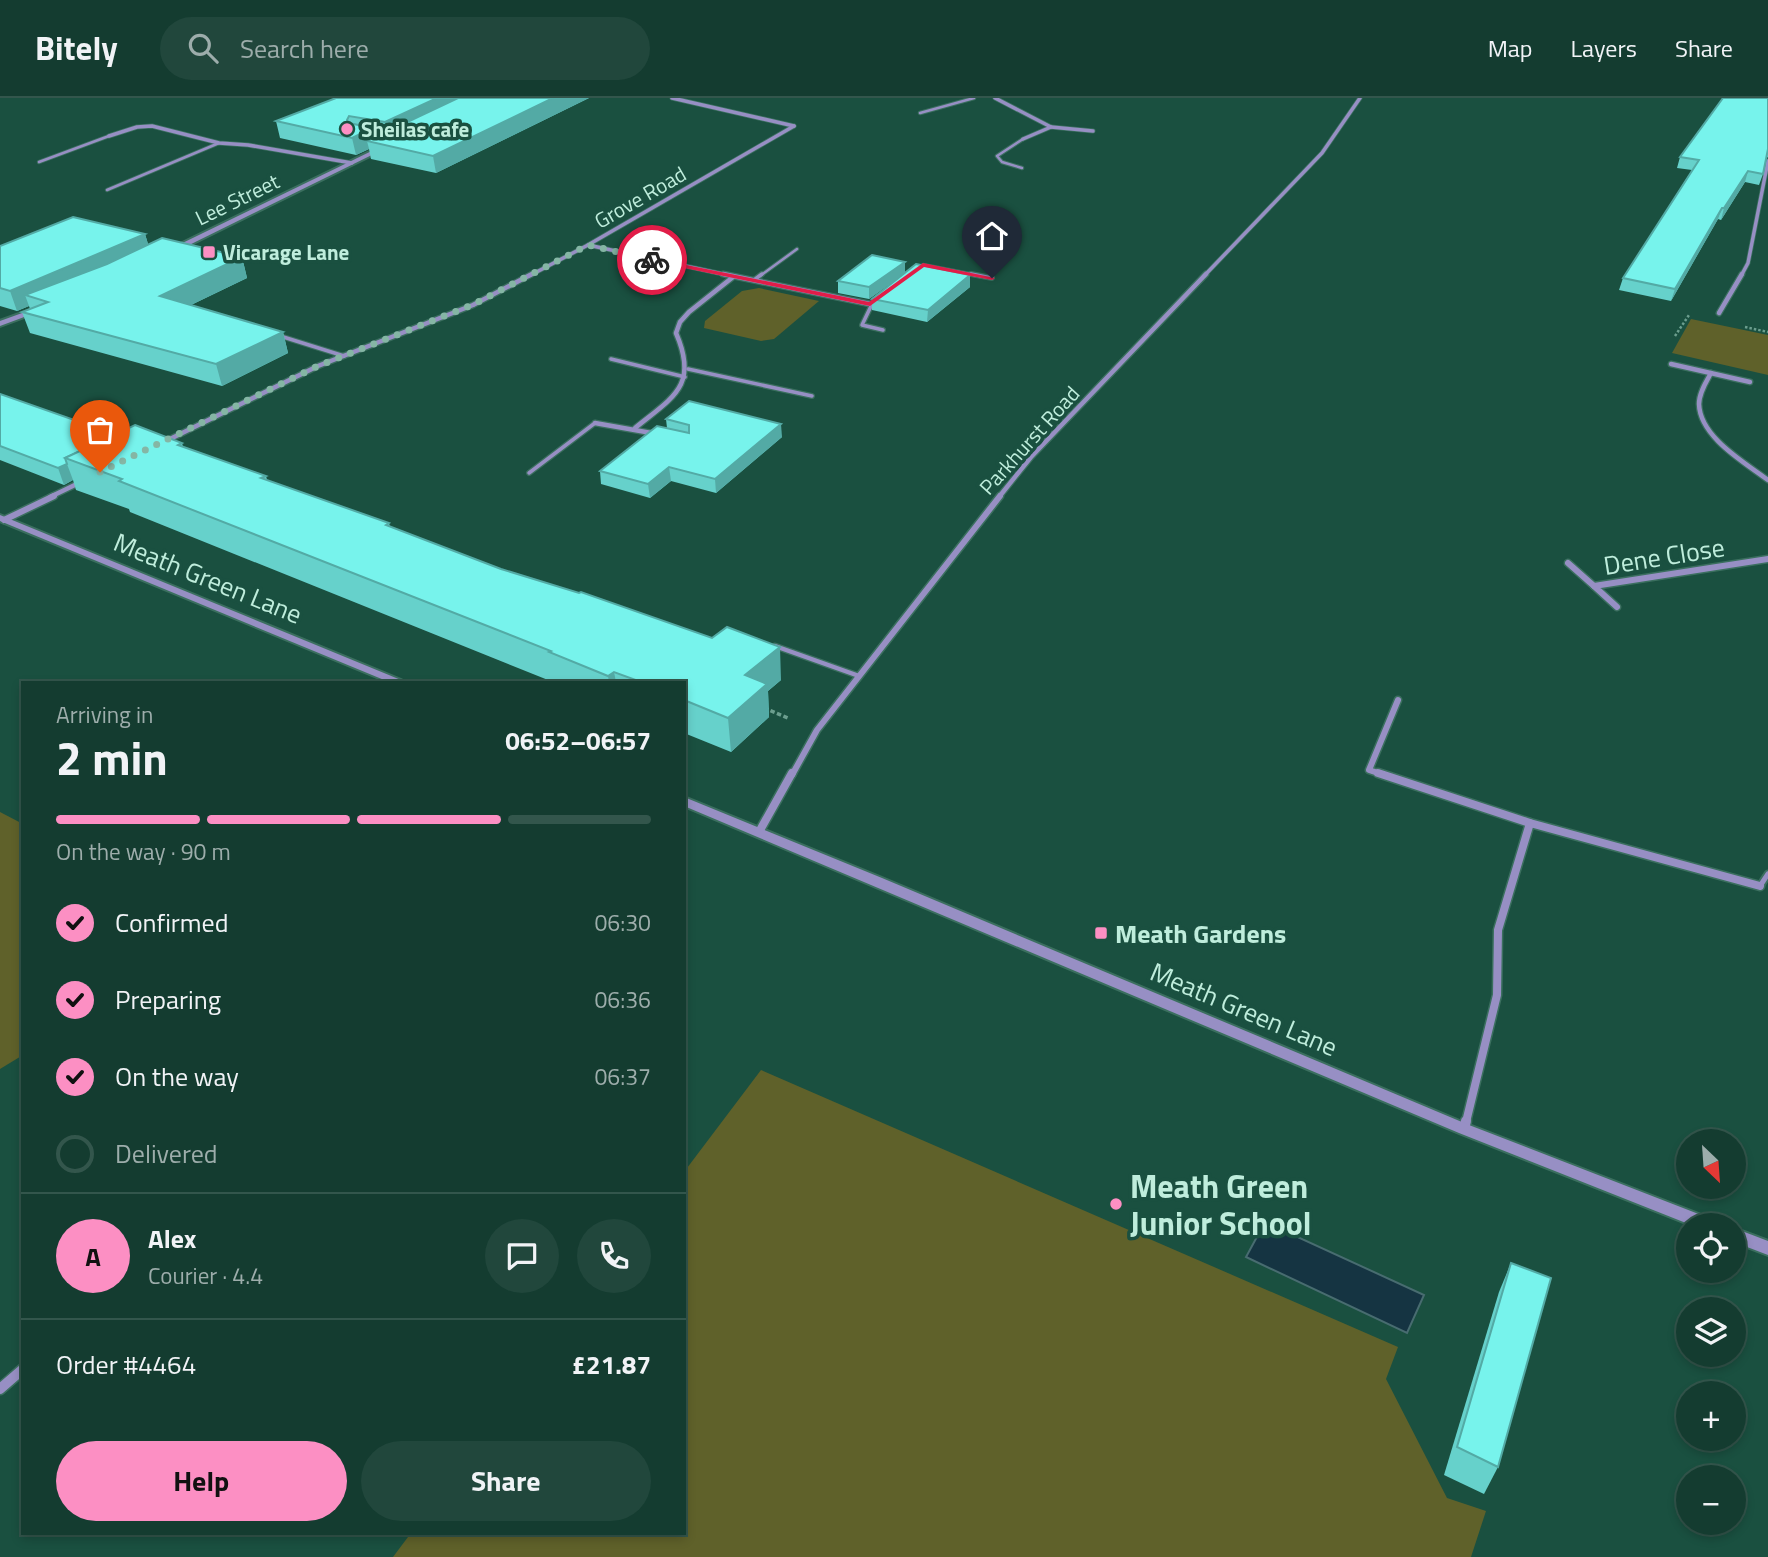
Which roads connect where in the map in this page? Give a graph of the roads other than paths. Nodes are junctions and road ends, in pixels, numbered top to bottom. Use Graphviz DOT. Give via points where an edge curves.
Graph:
graph roads {
  1 [pos="672,98"];
  2 [pos="974,98"];
  3 [pos="995,98"];
  4 [pos="1360,98"];
  5 [pos="920,113"];
  6 [pos="1051,127"];
  7 [pos="1093,131"];
  8 [pos="109,136"];
  9 [pos="1023,139"];
  10 [pos="380,142"];
  11 [pos="219,143"];
  12 [pos="392,144"];
  13 [pos="1768,161"];
  14 [pos="39,162"];
  15 [pos="352,163"];
  16 [pos="1023,168"];
  17 [pos="107,190"];
  18 [pos="1758,212"];
  19 [pos="1768,214"];
  20 [pos="588,245"];
  21 [pos="797,249"];
  22 [pos="158,257"];
  23 [pos="912,272"];
  24 [pos="733,277"];
  25 [pos="992,278"];
  26 [pos="754,280"];
  27 [pos="881,296"];
  28 [pos="870,304"];
  29 [pos="45,308"];
  30 [pos="1719,313"];
  31 [pos="0,324"];
  32 [pos="883,330"];
  33 [pos="266,331"];
  34 [pos="345,356"];
  35 [pos="611,359"];
  36 [pos="1671,364"];
  37 [pos="688,369"];
  38 [pos="1711,373"];
  39 [pos="685,377"];
  40 [pos="1750,382"];
  41 [pos="812,396"];
  42 [pos="595,423"];
  43 [pos="635,428"];
  44 [pos="664,436"];
  45 [pos="155,446"];
  46 [pos="529,473"];
  47 [pos="92,477"];
  48 [pos="1768,480"];
  49 [pos="2,519"];
  50 [pos="1768,559"];
  51 [pos="1568,563"];
  52 [pos="1594,586"];
  53 [pos="1617,607"];
  54 [pos="762,641"];
  55 [pos="859,676"];
  56 [pos="395,681"];
  57 [pos="1398,700"];
  58 [pos="686,803"];
  59 [pos="1530,823"];
  60 [pos="759,832"];
  61 [pos="1768,874"];
  62 [pos="1760,886"];
  63 [pos="1464,1129"];
  64 [pos="1678,1213"];
  65 [pos="1746,1240"];
  66 [pos="1768,1248"];
  67 [pos="21,1371"];
  68 [pos="0,1388"];
  1 -- 20 [label="street, Grove Road" via="794,126"];
  2 -- 5 [label="lane"];
  3 -- 6 [label="street"];
  4 -- 55 [label="street, Parkhurst Road" via="1322,153 1031,457"];
  6 -- 7 [label="street"];
  6 -- 9 [label="street"];
  8 -- 11 [label="street" via="152,126"];
  8 -- 14 [label="lane"];
  9 -- 16 [label="lane" via="997,156"];
  10 -- 12 [label="lane"];
  11 -- 15 [label="street"];
  11 -- 17 [label="lane"];
  12 -- 15 [label="street, Lee Street"];
  13 -- 18 [label="street"];
  15 -- 22 [label="street, Lee Street"];
  18 -- 19 [label="street"];
  18 -- 30 [label="street" via="1748,262"];
  20 -- 24 [label="street"];
  20 -- 34 [label="street, Grove Road" via="472,305"];
  21 -- 26 [label="lane"];
  23 -- 25 [label="lane" via="923,265"];
  24 -- 26 [label="street"];
  24 -- 37 [label="street" via="680,322 676,333"];
  26 -- 28 [label="street"];
  27 -- 28 [label="lane"];
  28 -- 32 [label="lane" via="862,325"];
  29 -- 31 [label="street"];
  33 -- 34 [label="lane"];
  34 -- 45 [label="street, Grove Road"];
  35 -- 39 [label="lane"];
  36 -- 38 [label="street"];
  37 -- 39 [label="street"];
  37 -- 41 [label="lane"];
  38 -- 40 [label="street"];
  38 -- 48 [label="street" via="1699,401 1700,413 1711,432"];
  39 -- 43 [label="street" via="672,397"];
  42 -- 43 [label="street"];
  42 -- 46 [label="lane"];
  43 -- 44 [label="street"];
  47 -- 49 [label="street"];
  49 -- 56 [label="street, Meath Green Lane"];
  50 -- 52 [label="street, Dene Close"];
  51 -- 52 [label="street"];
  52 -- 53 [label="street, Dene Close"];
  54 -- 55 [label="lane"];
  55 -- 60 [label="street, Parkhurst Road" via="817,730"];
  57 -- 59 [label="street" via="1369,770"];
  58 -- 60 [label="street, Meath Green Lane"];
  59 -- 62 [label="street"];
  59 -- 63 [label="street" via="1499,930 1497,995"];
  60 -- 63 [label="street, Meath Green Lane"];
  61 -- 62 [label="lane"];
  63 -- 64 [label="street, Meath Green Lane"];
  65 -- 66 [label="street"];
  67 -- 68 [label="street"];
}
